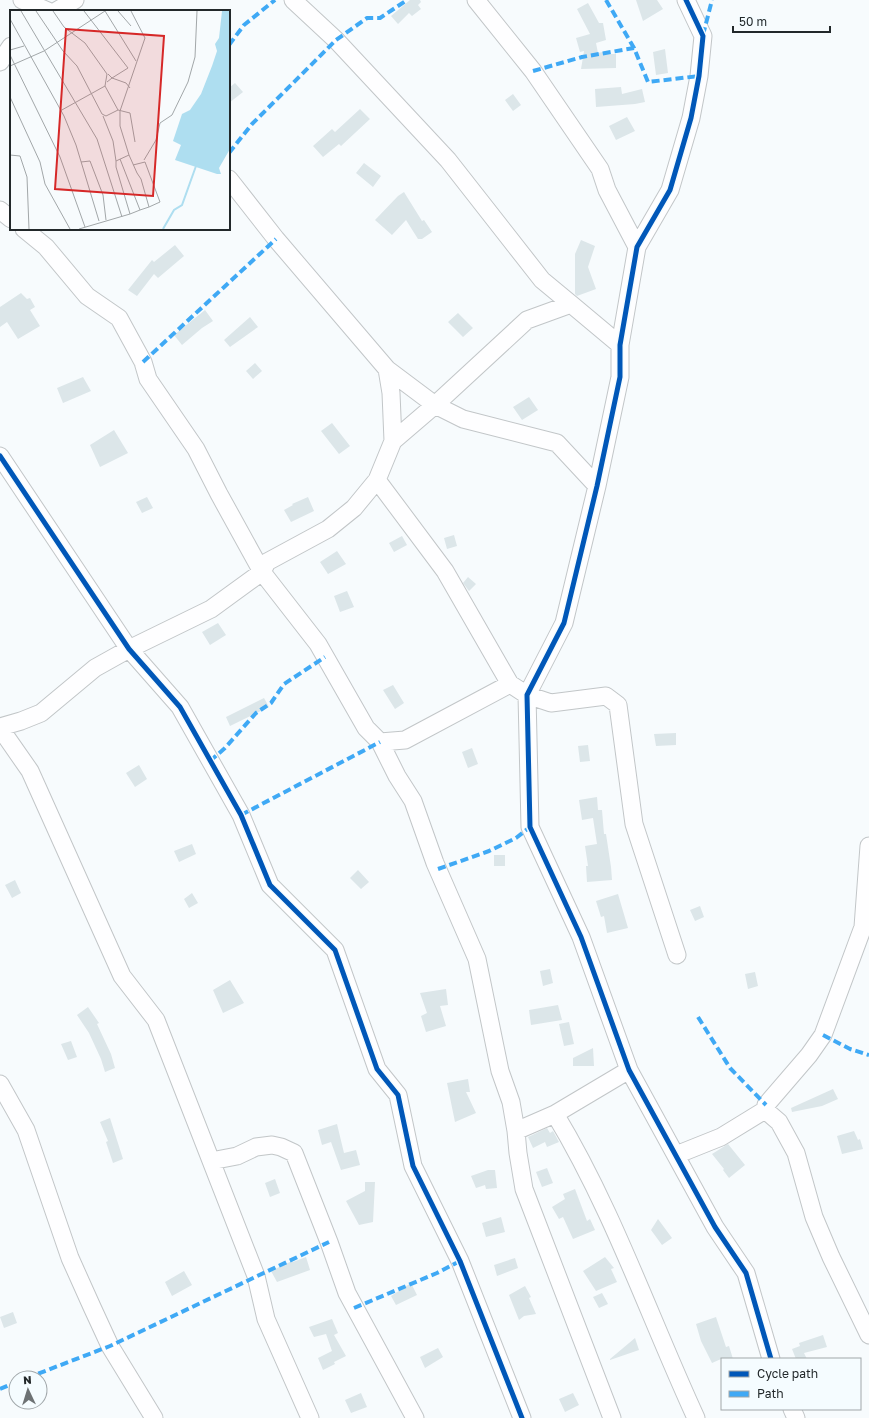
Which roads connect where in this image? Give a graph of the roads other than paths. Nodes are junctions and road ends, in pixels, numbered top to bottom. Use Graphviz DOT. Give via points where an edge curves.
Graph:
graph roads {
  1 [pos="22,0"];
  2 [pos="75,0"];
  3 [pos="293,0"];
  4 [pos="476,0"];
  5 [pos="686,0"];
  6 [pos="46,10"];
  7 [pos="58,10"];
  8 [pos="10,47"];
  9 [pos="0,62"];
  10 [pos="230,180"];
  11 [pos="0,210"];
  12 [pos="10,218"];
  13 [pos="25,230"];
  14 [pos="637,247"];
  15 [pos="571,304"];
  16 [pos="620,345"];
  17 [pos="387,369"];
  18 [pos="434,405"];
  19 [pos="393,441"];
  20 [pos="0,456"];
  21 [pos="377,480"];
  22 [pos="597,486"];
  23 [pos="262,572"];
  24 [pos="129,649"];
  25 [pos="510,684"];
  26 [pos="527,695"];
  27 [pos="0,727"];
  28 [pos="380,742"];
  29 [pos="869,846"];
  30 [pos="677,955"];
  31 [pos="629,1070"];
  32 [pos="0,1084"];
  33 [pos="765,1110"];
  34 [pos="555,1114"];
  35 [pos="516,1131"];
  36 [pos="676,1155"];
  37 [pos="211,1161"];
  38 [pos="869,1335"];
  39 [pos="770,1358"];
  40 [pos="154,1418"];
  41 [pos="310,1418"];
  42 [pos="415,1418"];
  43 [pos="522,1418"];
  44 [pos="612,1418"];
  45 [pos="696,1418"];
  1 -- 6 [label="street"];
  2 -- 7 [label="street"];
  3 -- 15 [label="street" via="336,40 448,160 542,280"];
  4 -- 14 [label="street" via="533,71 600,169 607,190"];
  5 -- 14 [label="street" via="703,36 691,118 670,190"];
  8 -- 9 [label="street"];
  10 -- 17 [label="street"];
  11 -- 12 [label="street"];
  13 -- 23 [label="street" via="46,247 87,296 119,318 143,362 148,379 196,449"];
  14 -- 16 [label="street"];
  15 -- 16 [label="street"];
  15 -- 18 [label="street" via="527,320"];
  16 -- 22 [label="street" via="620,377"];
  17 -- 18 [label="street"];
  17 -- 19 [label="street" via="391,392"];
  18 -- 19 [label="street"];
  18 -- 22 [label="street" via="463,419 557,442"];
  19 -- 21 [label="street"];
  20 -- 24 [label="street"];
  21 -- 23 [label="street" via="354,508 328,529 267,562"];
  21 -- 25 [label="street" via="445,571"];
  22 -- 26 [label="street" via="564,623"];
  23 -- 24 [label="street" via="210,609"];
  23 -- 28 [label="street" via="318,644 366,728"];
  24 -- 27 [label="street" via="95,668 41,713"];
  24 -- 43 [label="street" via="180,707 241,815 270,885 335,950 377,1069 398,1095 414,1166 460,1261"];
  25 -- 26 [label="street"];
  25 -- 28 [label="street" via="405,740"];
  26 -- 30 [label="street" via="551,704 606,696 618,705 634,824"];
  26 -- 31 [label="street" via="530,827 582,937"];
  27 -- 37 [label="street" via="30,771 122,976 156,1020"];
  28 -- 35 [label="street" via="396,776 413,801 435,863 477,959 500,1071 511,1102"];
  29 -- 33 [label="street" via="863,927 823,1035 766,1105"];
  31 -- 34 [label="street"];
  31 -- 36 [label="street"];
  32 -- 40 [label="street" via="26,1130 70,1258 92,1308 110,1346"];
  33 -- 36 [label="street" via="721,1137"];
  33 -- 38 [label="street" via="779,1122 796,1153 814,1217 830,1257"];
  34 -- 35 [label="street"];
  34 -- 45 [label="street" via="623,1246"];
  35 -- 44 [label="street" via="524,1189"];
  36 -- 39 [label="street" via="715,1227 746,1273"];
  37 -- 41 [label="street" via="256,1276 266,1319"];
  37 -- 42 [label="street" via="272,1145 294,1154 347,1293"];
}
